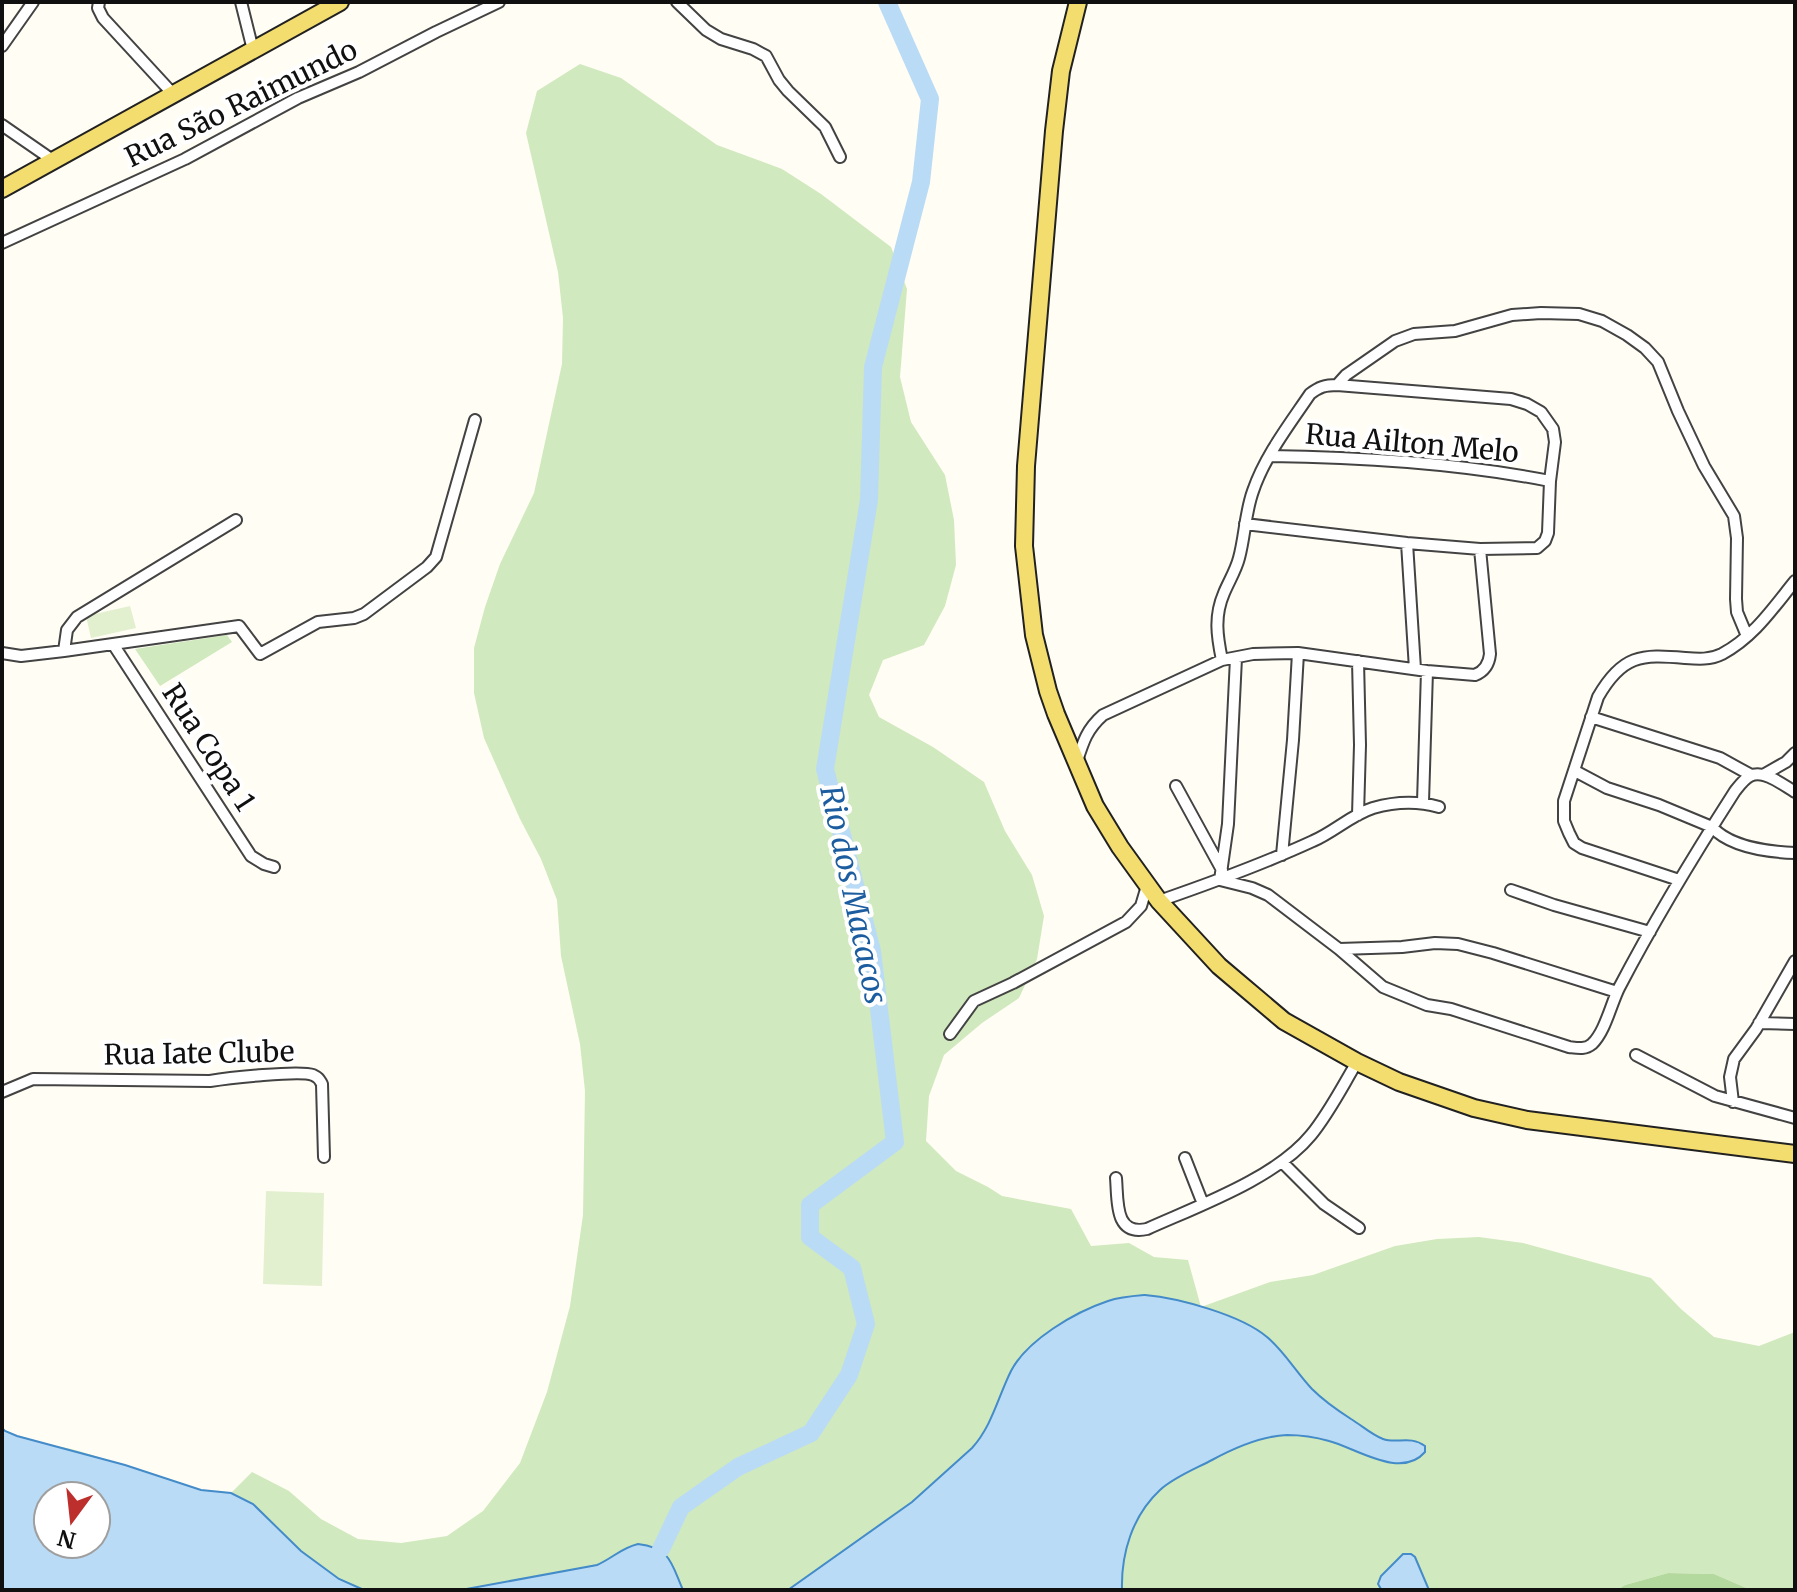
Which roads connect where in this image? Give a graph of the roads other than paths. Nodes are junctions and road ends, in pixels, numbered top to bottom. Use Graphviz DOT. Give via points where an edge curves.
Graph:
graph roads {
  1 [pos="33,2"];
  2 [pos="99,2"];
  3 [pos="241,2"];
  4 [pos="340,2"];
  5 [pos="499,2"];
  6 [pos="677,2"];
  7 [pos="1078,2"];
  8 [pos="2,46"];
  9 [pos="253,50"];
  10 [pos="173,94"];
  11 [pos="2,125"];
  12 [pos="840,157"];
  13 [pos="54,161"];
  14 [pos="2,189"];
  15 [pos="2,243"];
  16 [pos="1337,385"];
  17 [pos="475,420"];
  18 [pos="1269,456"];
  19 [pos="1550,481"];
  20 [pos="236,520"];
  21 [pos="1245,524"];
  22 [pos="1407,543"];
  23 [pos="1480,549"];
  24 [pos="1795,580"];
  25 [pos="1747,636"];
  26 [pos="113,644"];
  27 [pos="64,651"];
  28 [pos="2,653"];
  29 [pos="1298,653"];
  30 [pos="21,656"];
  31 [pos="1236,658"];
  32 [pos="1222,660"];
  33 [pos="1358,661"];
  34 [pos="2,663"];
  35 [pos="1415,669"];
  36 [pos="1427,671"];
  37 [pos="1591,717"];
  38 [pos="1795,753"];
  39 [pos="1077,761"];
  40 [pos="1575,771"];
  41 [pos="1751,775"];
  42 [pos="1763,775"];
  43 [pos="1176,786"];
  44 [pos="1795,792"];
  45 [pos="1423,802"];
  46 [pos="1439,807"];
  47 [pos="1358,815"];
  48 [pos="1712,827"];
  49 [pos="1795,853"];
  50 [pos="1282,855"];
  51 [pos="274,867"];
  52 [pos="1221,875"];
  53 [pos="1679,880"];
  54 [pos="1147,886"];
  55 [pos="1511,890"];
  56 [pos="1159,901"];
  57 [pos="1650,932"];
  58 [pos="1339,949"];
  59 [pos="1795,961"];
  60 [pos="1617,992"];
  61 [pos="1759,1023"];
  62 [pos="1795,1024"];
  63 [pos="950,1034"];
  64 [pos="1636,1055"];
  65 [pos="1357,1062"];
  66 [pos="2,1092"];
  67 [pos="1733,1102"];
  68 [pos="1795,1118"];
  69 [pos="1795,1154"];
  70 [pos="324,1157"];
  71 [pos="1185,1158"];
  72 [pos="1282,1162"];
  73 [pos="1116,1178"];
  74 [pos="1203,1204"];
  75 [pos="1359,1228"];
  1 -- 8 [label="street"];
  2 -- 10 [label="street" via="103,18"];
  3 -- 9 [label="street"];
  4 -- 9 [label="main road"];
  5 -- 15 [label="street, Rua São Raimundo" via="185,159"];
  6 -- 12 [label="street" via="706,30 766,56 788,91 825,127"];
  7 -- 39 [label="main road" via="1061,71 1054,131 1023,524 1037,646 1050,698"];
  9 -- 10 [label="main road"];
  10 -- 13 [label="main road"];
  11 -- 13 [label="street"];
  13 -- 14 [label="main road"];
  16 -- 18 [label="street, Rua Ailton Melo" via="1310,394"];
  16 -- 19 [label="street, Rua Ailton Melo" via="1527,404 1553,429"];
  16 -- 25 [label="street" via="1395,341 1512,315 1579,314 1627,335 1658,362 1704,466 1734,516 1737,612"];
  17 -- 26 [label="street" via="438,552 364,614 318,622 260,654 239,626"];
  18 -- 19 [label="street, Rua Ailton Melo" via="1437,465"];
  18 -- 21 [label="street, Rua Ailton Melo"];
  19 -- 23 [label="street, Rua Ailton Melo" via="1545,541 1530,549"];
  20 -- 27 [label="street" via="77,617 67,630"];
  21 -- 22 [label="street"];
  21 -- 32 [label="street, Rua Ailton Melo" via="1239,559 1219,605"];
  22 -- 23 [label="street"];
  22 -- 35 [label="street"];
  23 -- 36 [label="street" via="1489,663 1475,675"];
  24 -- 25 [label="street"];
  25 -- 37 [label="street" via="1710,658 1651,655 1625,665 1606,682"];
  26 -- 27 [label="street"];
  26 -- 51 [label="street, Rua Copa 1" via="251,856"];
  27 -- 30 [label="street"];
  28 -- 30 [label="street"];
  29 -- 31 [label="street"];
  29 -- 33 [label="street"];
  29 -- 50 [label="street"];
  30 -- 34 [label="street"];
  31 -- 32 [label="street"];
  31 -- 52 [label="street"];
  32 -- 39 [label="street" via="1103,715 1083,739"];
  33 -- 35 [label="street"];
  33 -- 47 [label="street"];
  35 -- 36 [label="street"];
  36 -- 45 [label="street"];
  37 -- 40 [label="street"];
  37 -- 41 [label="street" via="1720,758"];
  38 -- 42 [label="street"];
  39 -- 54 [label="main road" via="1095,806"];
  40 -- 48 [label="street"];
  40 -- 53 [label="street" via="1563,811 1574,843"];
  41 -- 42 [label="street"];
  41 -- 48 [label="street"];
  42 -- 44 [label="street"];
  43 -- 52 [label="street"];
  45 -- 46 [label="street"];
  45 -- 47 [label="street"];
  47 -- 50 [label="street"];
  48 -- 49 [label="street" via="1747,846"];
  48 -- 53 [label="street"];
  50 -- 52 [label="street"];
  52 -- 56 [label="street"];
  52 -- 58 [label="street" via="1268,895"];
  53 -- 57 [label="street"];
  54 -- 56 [label="main road"];
  54 -- 63 [label="street" via="1141,906 1126,922 974,1001"];
  55 -- 57 [label="street"];
  56 -- 65 [label="main road" via="1219,966 1284,1021"];
  57 -- 60 [label="street"];
  58 -- 60 [label="street" via="1458,944"];
  58 -- 60 [label="street" via="1383,987 1404,997 1569,1047 1591,1045"];
  59 -- 61 [label="street"];
  61 -- 62 [label="street"];
  61 -- 67 [label="street" via="1734,1059"];
  64 -- 67 [label="street"];
  65 -- 69 [label="main road" via="1474,1108 1527,1120"];
  65 -- 72 [label="street" via="1316,1129"];
  66 -- 70 [label="street, Rua Iate Clube" via="33,1079 210,1081 306,1074 322,1084"];
  67 -- 68 [label="street"];
  71 -- 74 [label="street"];
  72 -- 74 [label="street"];
  72 -- 75 [label="street" via="1324,1204"];
  73 -- 74 [label="street" via="1120,1217 1133,1230"];
}
